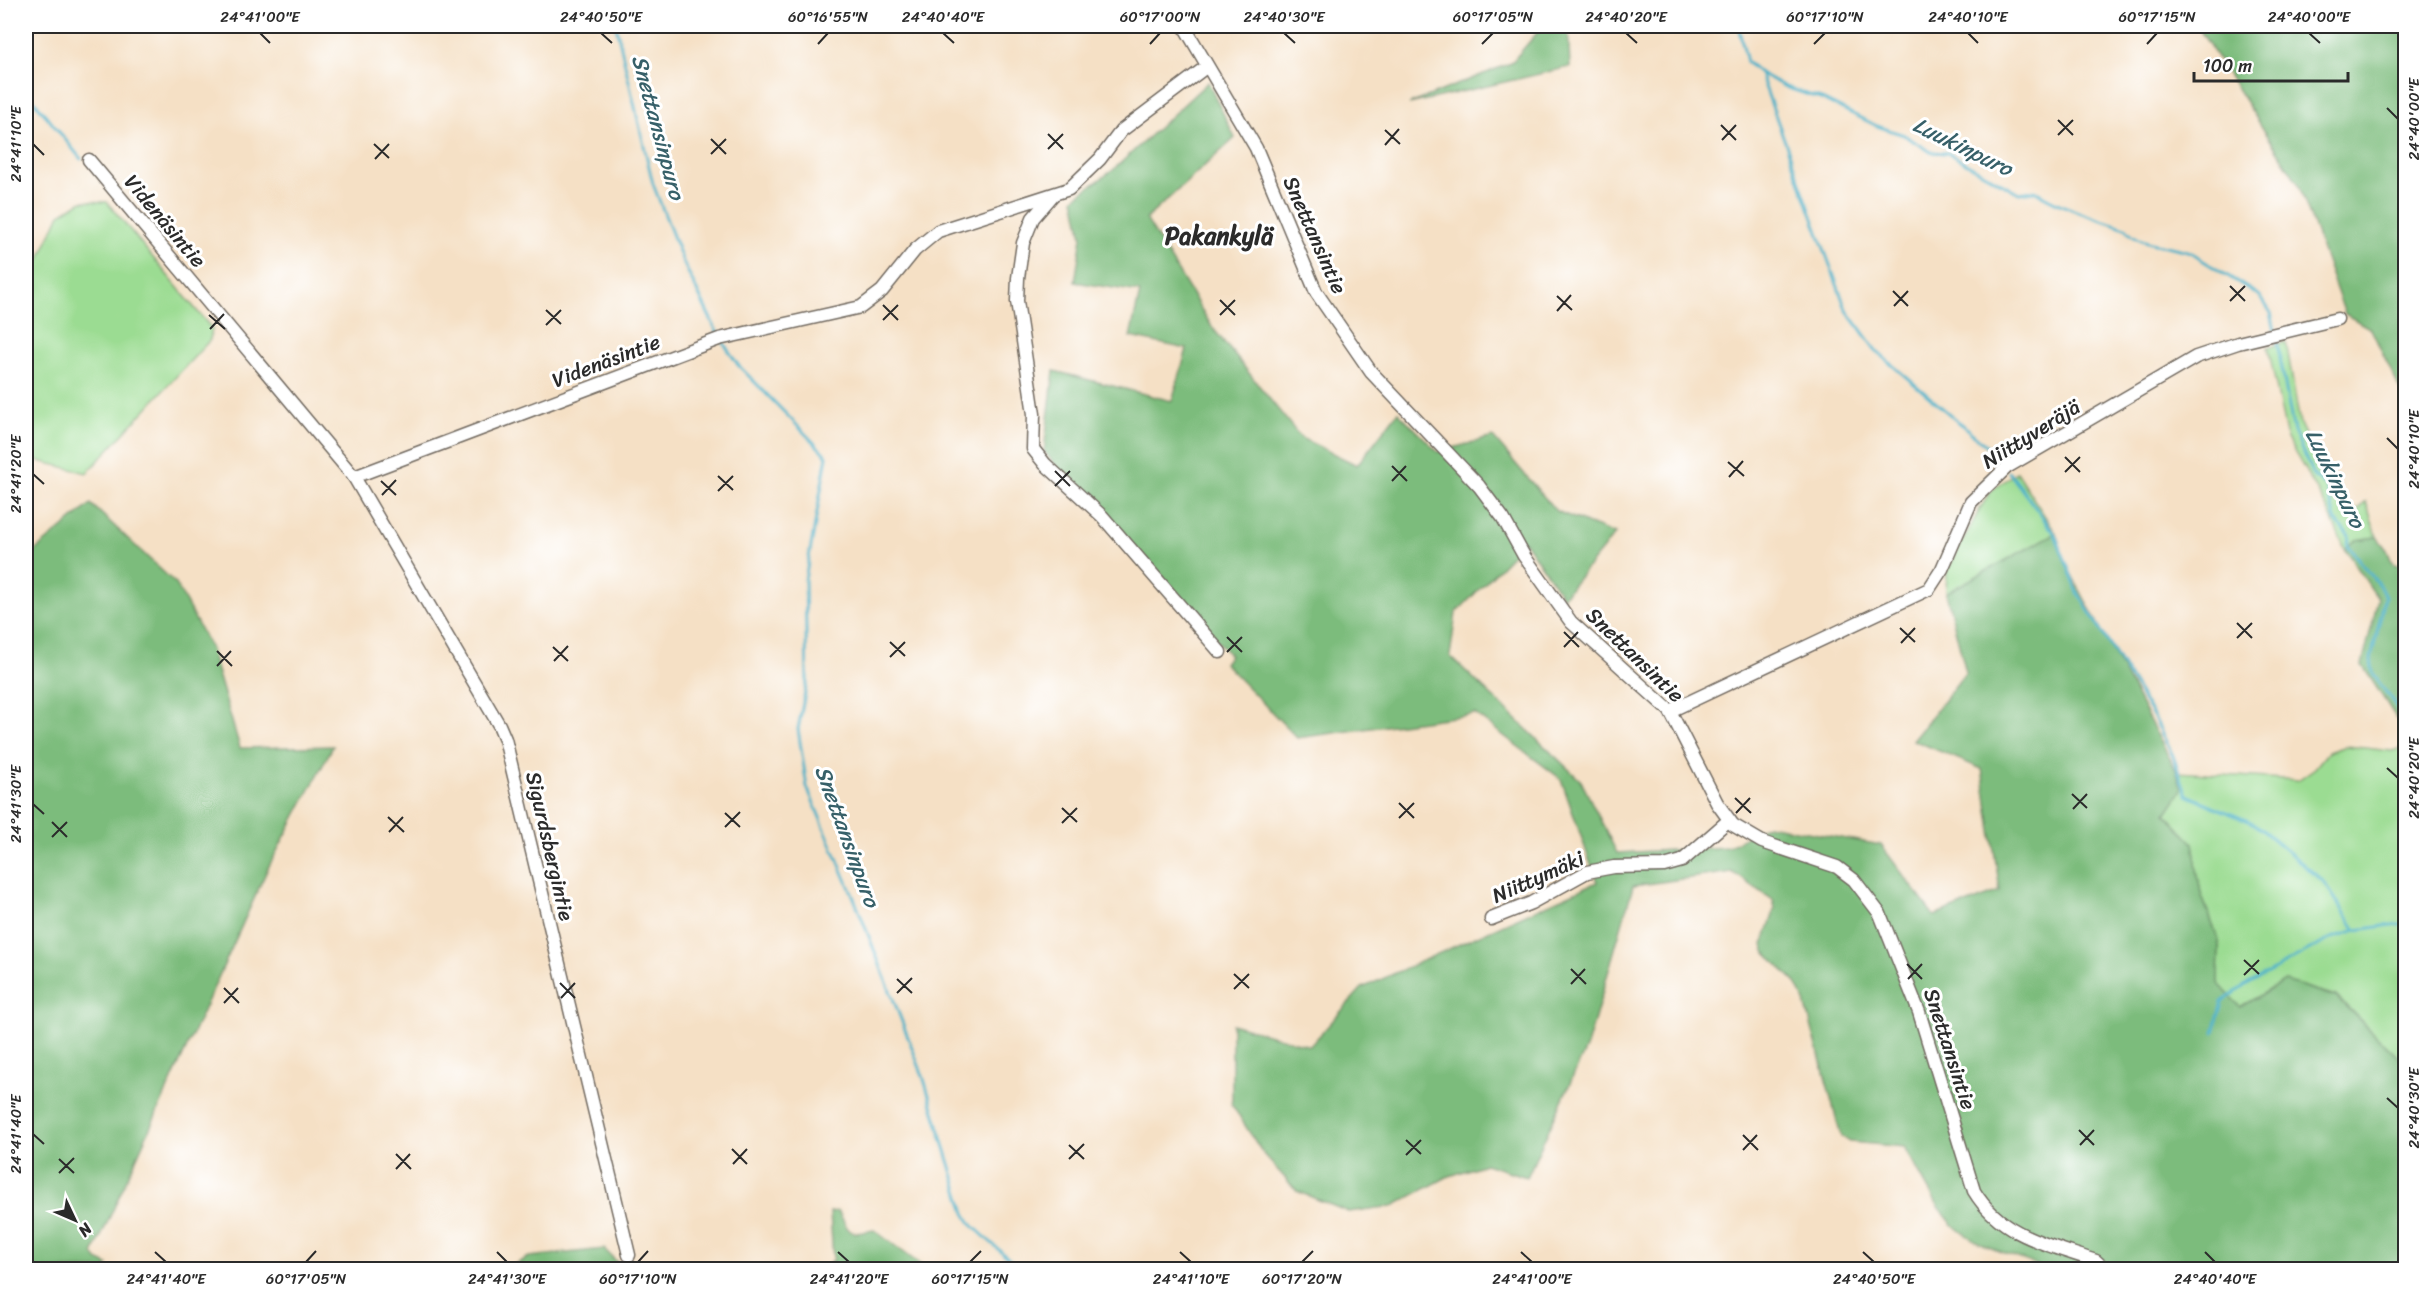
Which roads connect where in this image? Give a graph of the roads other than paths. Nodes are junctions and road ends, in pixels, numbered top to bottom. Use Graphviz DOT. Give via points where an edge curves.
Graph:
graph roads {
  1 [pos="1184,26"];
  2 [pos="1206,67"];
  3 [pos="89,160"];
  4 [pos="1052,195"];
  5 [pos="2337,319"];
  6 [pos="354,477"];
  7 [pos="1220,652"];
  8 [pos="1670,711"];
  9 [pos="1729,820"];
  10 [pos="1491,919"];
  11 [pos="629,1255"];
  12 [pos="2106,1269"];
  1 -- 2 [label="street, Snettansintie"];
  2 -- 4 [label="street, Videnäsintie" via="1121,131 1100,159 1069,189"];
  2 -- 8 [label="street, Snettansintie" via="1256,148 1316,292 1342,334 1371,372 1479,486 1571,622"];
  3 -- 6 [label="street, Videnäsintie"];
  4 -- 6 [label="street, Videnäsintie" via="938,231 915,250 882,291 861,307 719,339"];
  4 -- 7 [label="street" via="1033,218 1023,243 1018,278 1017,301 1034,414 1033,449 1102,516"];
  5 -- 8 [label="street, Niittyveräjä" via="2196,357 2017,461 1971,502 1942,569 1929,589"];
  6 -- 11 [label="street, Sigurdsbergintie" via="505,739"];
  8 -- 9 [label="street, Snettansintie"];
  9 -- 10 [label="street, Niittymäki" via="1682,861 1587,872 1531,903"];
  9 -- 12 [label="street, Snettansintie" via="1762,842 1837,867 1866,894 1898,954 1974,1191 1984,1207 2017,1233 2096,1261"];
}
